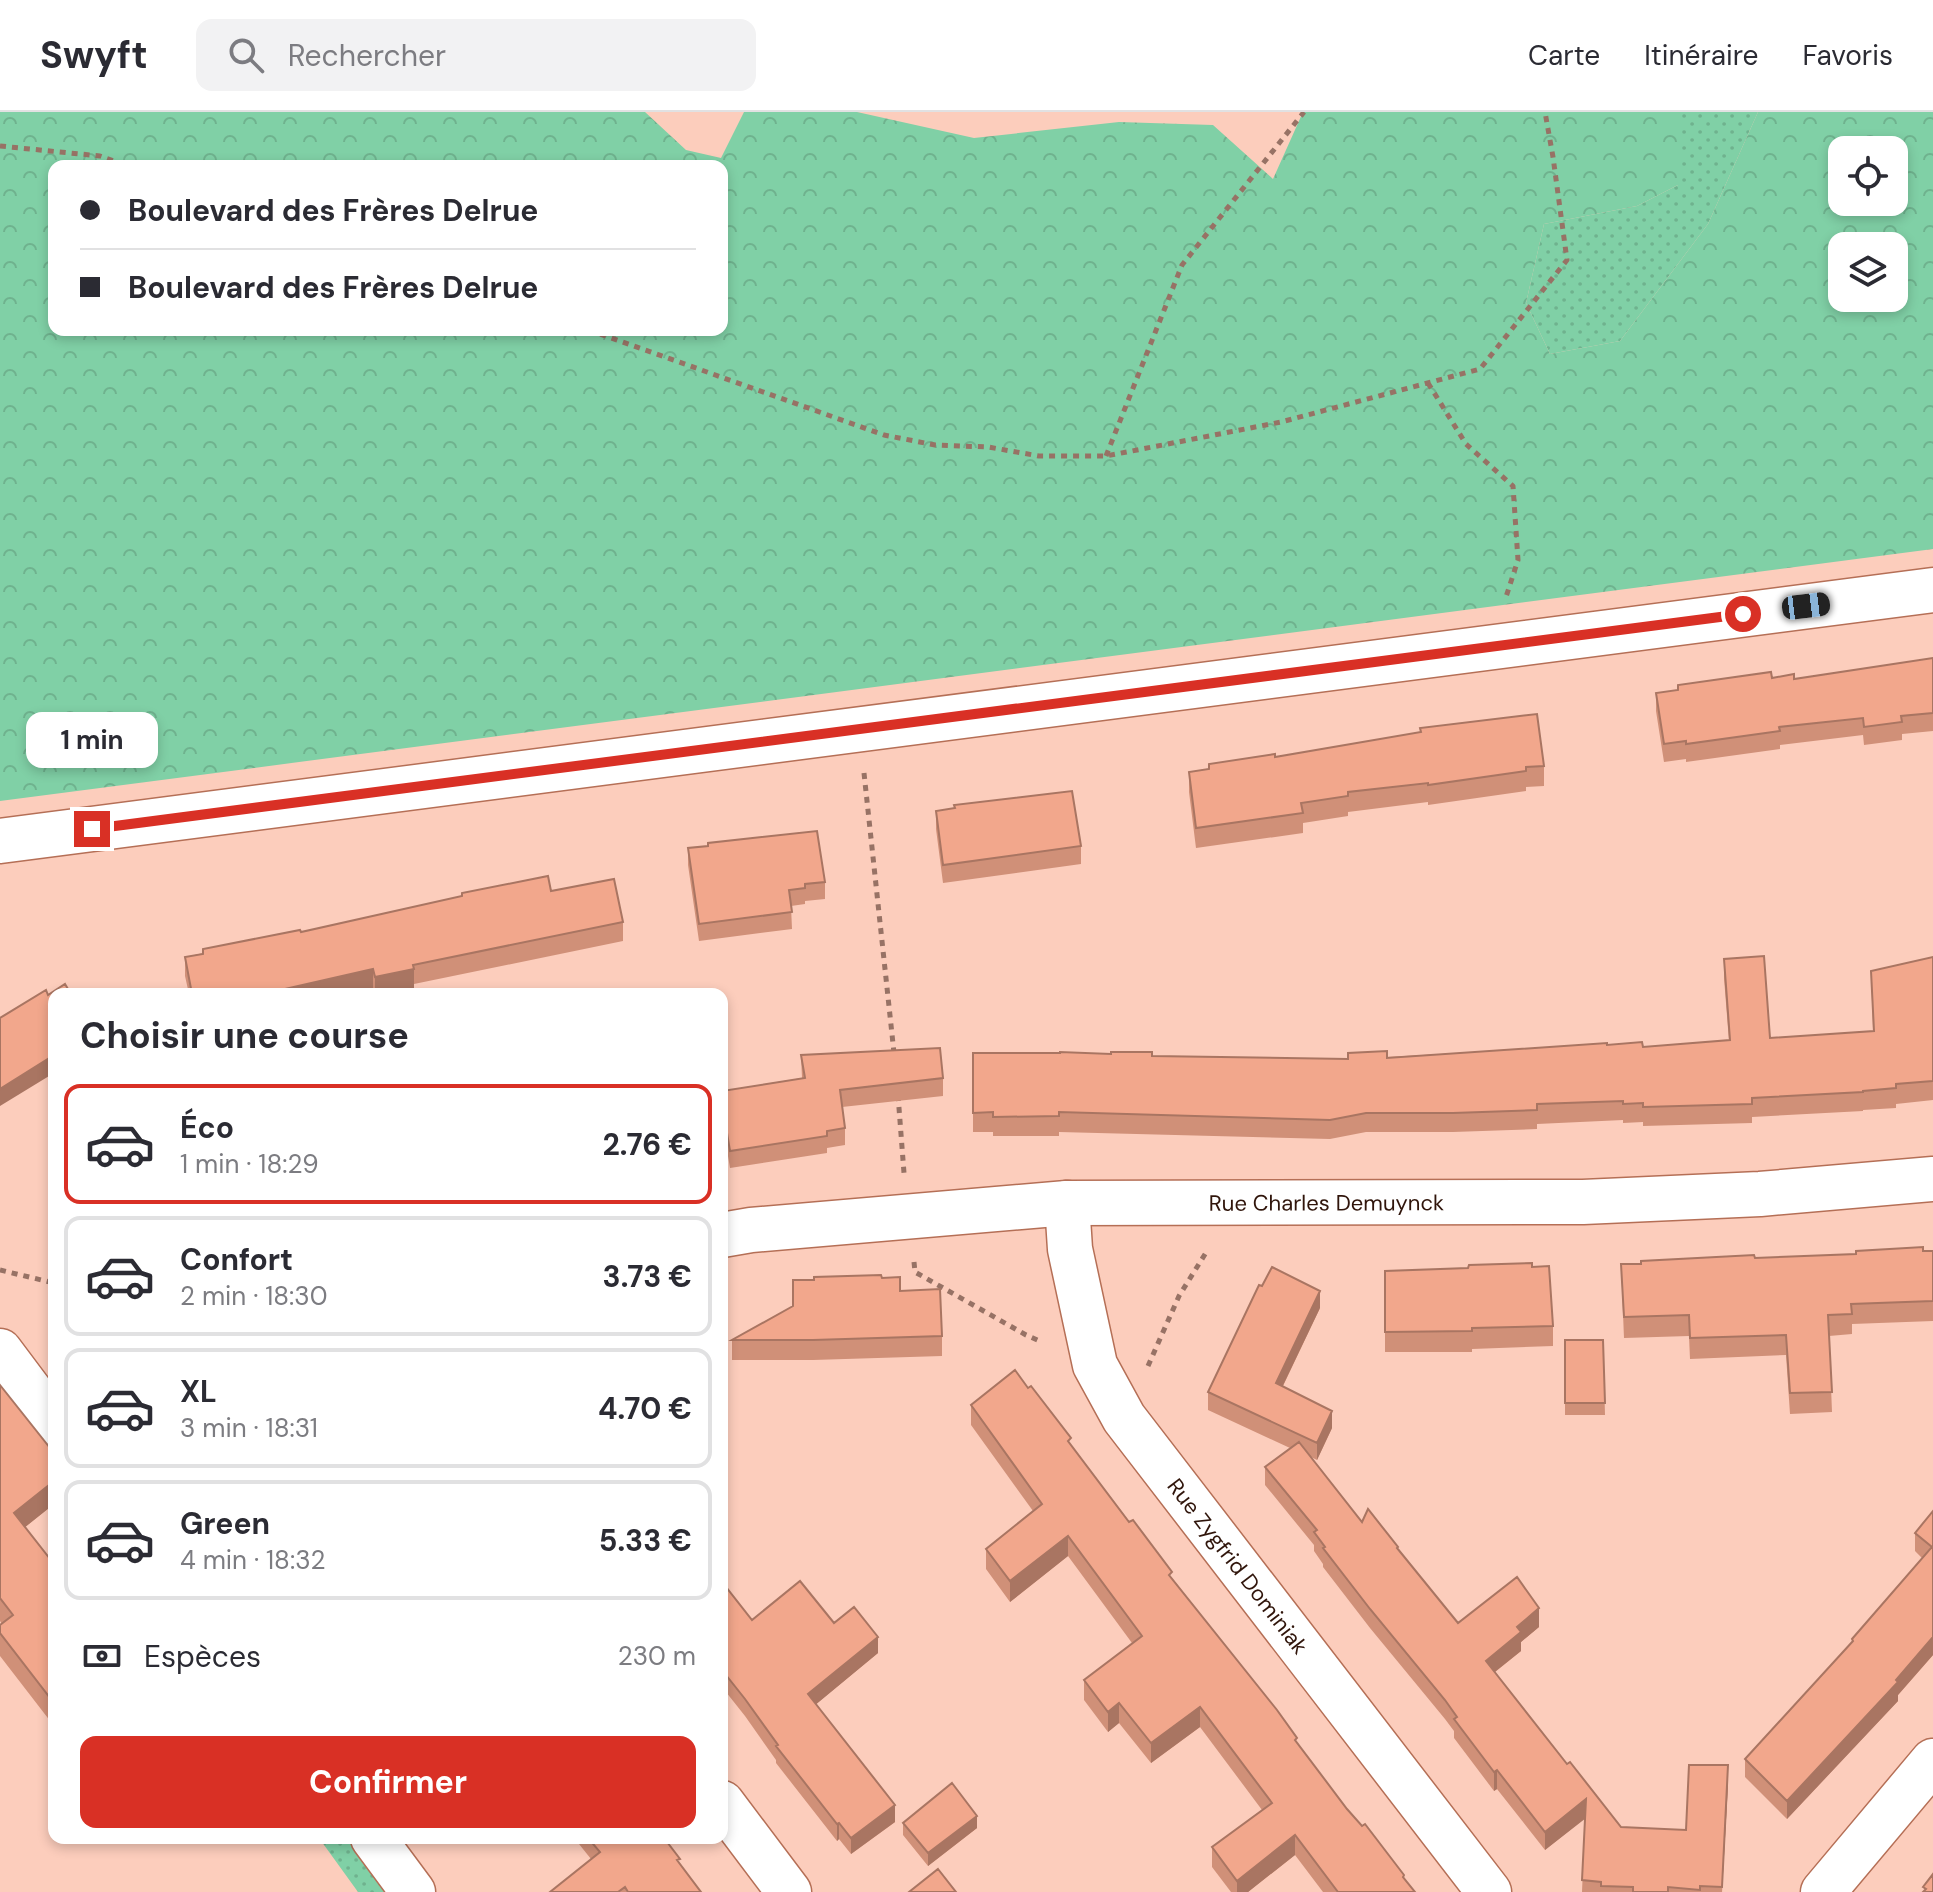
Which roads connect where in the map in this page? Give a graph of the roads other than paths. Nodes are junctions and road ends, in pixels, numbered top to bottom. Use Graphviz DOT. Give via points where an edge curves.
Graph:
graph roads {
  1 [pos="1933,590"];
  2 [pos="0,841"];
  3 [pos="1933,1179"];
  4 [pos="1067,1203"];
  5 [pos="728,1234"];
  6 [pos="0,1351"];
  7 [pos="48,1415"];
  8 [pos="1933,1761"];
  9 [pos="728,1811"];
  10 [pos="377,1844"];
  11 [pos="413,1892"];
  12 [pos="789,1892"];
  13 [pos="1489,1892"];
  14 [pos="1823,1892"];
  1 -- 2 [label="street"];
  3 -- 4 [label="street, Rue Charles Demuynck" via="1583,1202"];
  4 -- 5 [label="street, Rue Charles Demuynck"];
  4 -- 13 [label="street, Rue Zygfrid Dominiak" via="1070,1249 1095,1365 1124,1418"];
  6 -- 7 [label="street"];
  8 -- 14 [label="street"];
  9 -- 12 [label="street"];
  10 -- 11 [label="street"];
}
